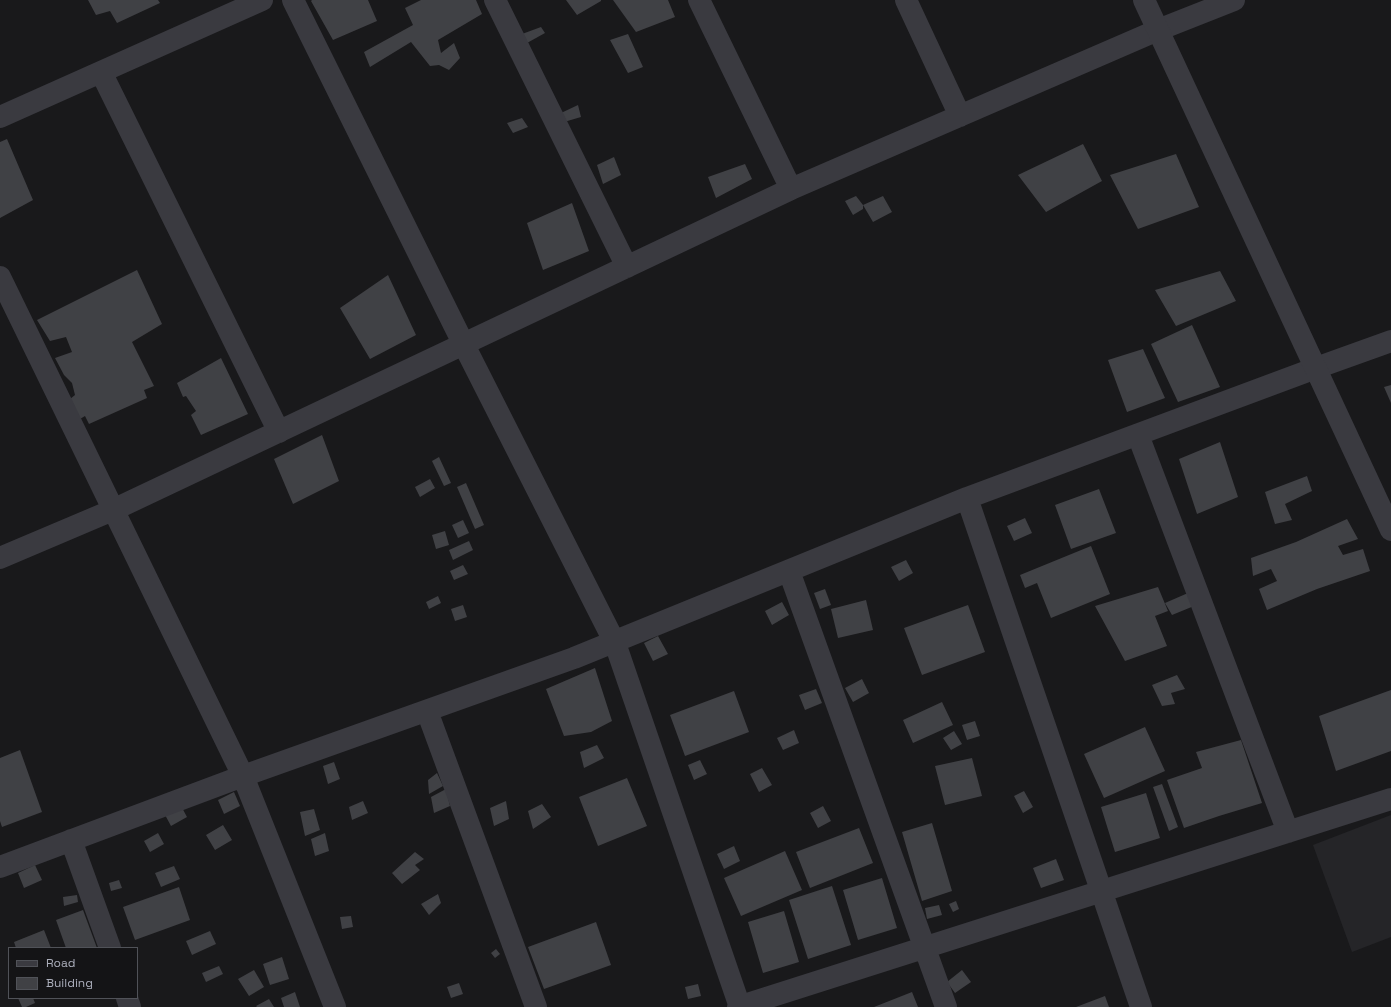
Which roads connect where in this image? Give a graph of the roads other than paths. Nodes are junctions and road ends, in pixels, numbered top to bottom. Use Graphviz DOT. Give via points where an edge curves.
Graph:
graph roads {
  1 [pos="262,0"];
  2 [pos="293,0"];
  3 [pos="495,0"];
  4 [pos="700,0"];
  5 [pos="906,0"];
  6 [pos="1144,0"];
  7 [pos="1234,0"];
  8 [pos="1158,30"];
  9 [pos="101,72"];
  10 [pos="0,116"];
  11 [pos="960,116"];
  12 [pos="791,189"];
  13 [pos="627,267"];
  14 [pos="0,277"];
  15 [pos="1391,341"];
  16 [pos="464,345"];
  17 [pos="1316,368"];
  18 [pos="278,432"];
  19 [pos="1138,435"];
  20 [pos="967,498"];
  21 [pos="113,510"];
  22 [pos="1391,530"];
  23 [pos="0,558"];
  24 [pos="789,571"];
  25 [pos="615,643"];
  26 [pos="427,711"];
  27 [pos="243,776"];
  28 [pos="1391,799"];
  29 [pos="1288,832"];
  30 [pos="72,840"];
  31 [pos="0,867"];
  32 [pos="1102,892"];
  33 [pos="110,947"];
  34 [pos="925,948"];
  35 [pos="335,1007"];
  36 [pos="536,1007"];
  37 [pos="740,1007"];
  38 [pos="946,1007"];
  39 [pos="1141,1007"];
  1 -- 9 [label="street"];
  2 -- 16 [label="street"];
  3 -- 13 [label="street"];
  4 -- 12 [label="street"];
  5 -- 11 [label="street"];
  6 -- 8 [label="street"];
  7 -- 8 [label="street"];
  8 -- 11 [label="street"];
  8 -- 17 [label="street"];
  9 -- 10 [label="street"];
  9 -- 18 [label="street"];
  11 -- 12 [label="street"];
  12 -- 13 [label="street"];
  13 -- 16 [label="street"];
  14 -- 21 [label="street"];
  15 -- 17 [label="street"];
  16 -- 18 [label="street"];
  16 -- 25 [label="street"];
  17 -- 19 [label="street"];
  17 -- 22 [label="street"];
  18 -- 21 [label="street"];
  19 -- 20 [label="street"];
  19 -- 29 [label="street"];
  20 -- 24 [label="street"];
  20 -- 32 [label="street"];
  21 -- 23 [label="street"];
  21 -- 27 [label="street"];
  24 -- 25 [label="street"];
  24 -- 34 [label="street"];
  25 -- 26 [label="street"];
  25 -- 37 [label="street"];
  26 -- 27 [label="street"];
  26 -- 36 [label="street"];
  27 -- 30 [label="street"];
  27 -- 35 [label="street"];
  28 -- 29 [label="street"];
  29 -- 32 [label="street"];
  30 -- 31 [label="street"];
  30 -- 33 [label="street"];
  32 -- 34 [label="street"];
  32 -- 39 [label="street"];
  34 -- 37 [label="street"];
  34 -- 38 [label="street"];
}
